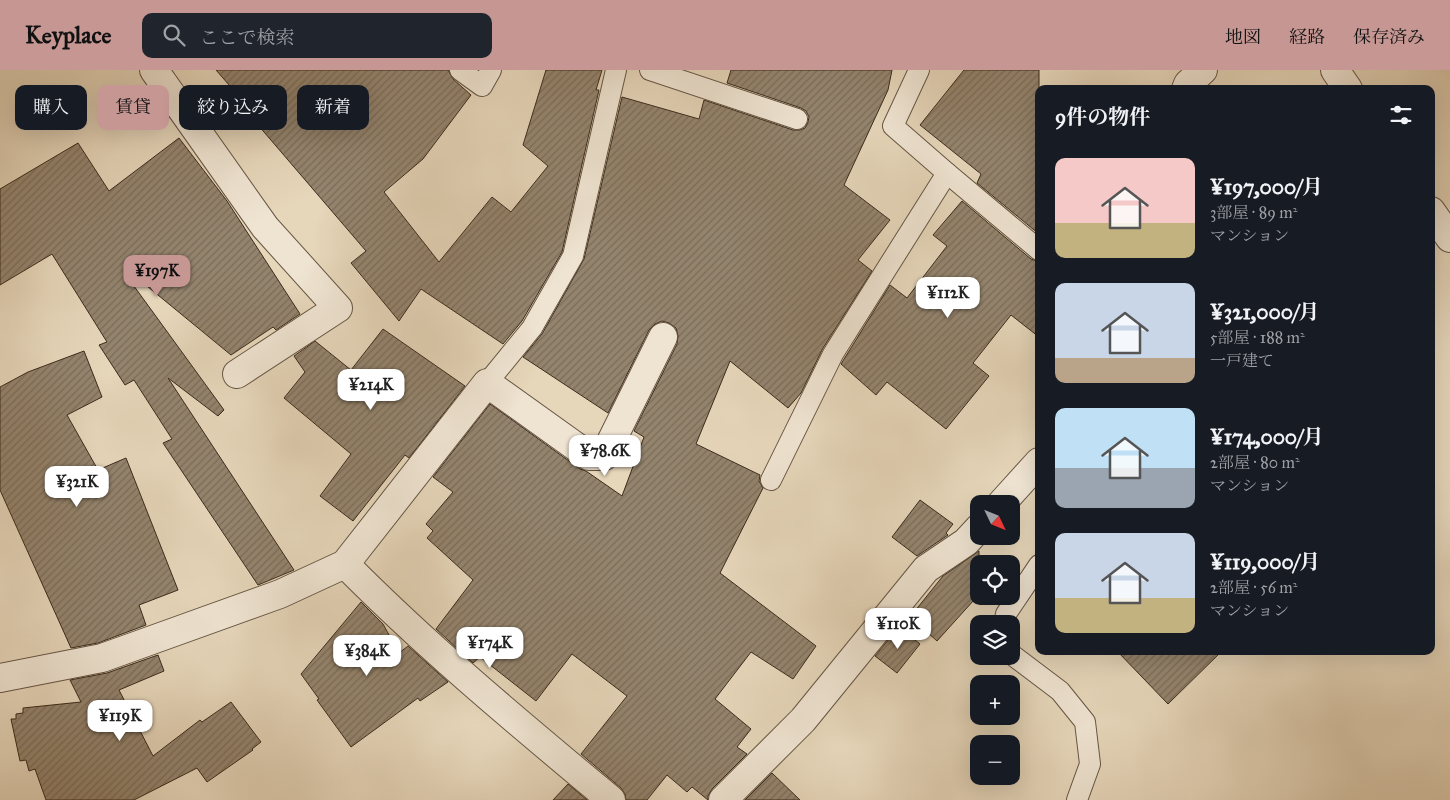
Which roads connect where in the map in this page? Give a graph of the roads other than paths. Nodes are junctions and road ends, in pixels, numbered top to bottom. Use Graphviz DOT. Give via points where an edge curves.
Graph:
graph roads {
  1 [pos="154,70"];
  2 [pos="460,70"];
  3 [pos="491,70"];
  4 [pos="616,70"];
  5 [pos="650,70"];
  6 [pos="918,70"];
  7 [pos="1203,70"];
  8 [pos="1335,70"];
  9 [pos="1188,85"];
  10 [pos="1345,85"];
  11 [pos="797,119"];
  12 [pos="946,173"];
  13 [pos="1435,217"];
  14 [pos="1450,238"];
  15 [pos="1035,247"];
  16 [pos="663,337"];
  17 [pos="237,374"];
  18 [pos="487,383"];
  19 [pos="1035,466"];
  20 [pos="771,480"];
  21 [pos="1009,495"];
  22 [pos="970,538"];
  23 [pos="345,564"];
  24 [pos="1035,571"];
  25 [pos="1006,615"];
  26 [pos="1020,661"];
  27 [pos="0,678"];
  28 [pos="611,800"];
  29 [pos="723,800"];
  30 [pos="1077,800"];
  1 -- 17 [label="street" via="265,228 338,308"];
  2 -- 3 [label="lane" via="482,86"];
  4 -- 18 [label="lane" via="573,256 532,328"];
  5 -- 11 [label="lane"];
  6 -- 12 [label="lane" via="893,126"];
  7 -- 9 [label="street"];
  8 -- 10 [label="street"];
  12 -- 15 [label="lane"];
  12 -- 20 [label="lane" via="833,354"];
  13 -- 14 [label="street"];
  16 -- 18 [label="street" via="604,456 590,456"];
  18 -- 23 [label="street"];
  19 -- 21 [label="street"];
  22 -- 29 [label="street" via="926,569 803,720"];
  23 -- 27 [label="street" via="280,594 102,658"];
  23 -- 28 [label="street" via="386,606"];
  24 -- 25 [label="lane"];
  26 -- 30 [label="lane" via="1060,691 1085,722 1090,764"];
}
